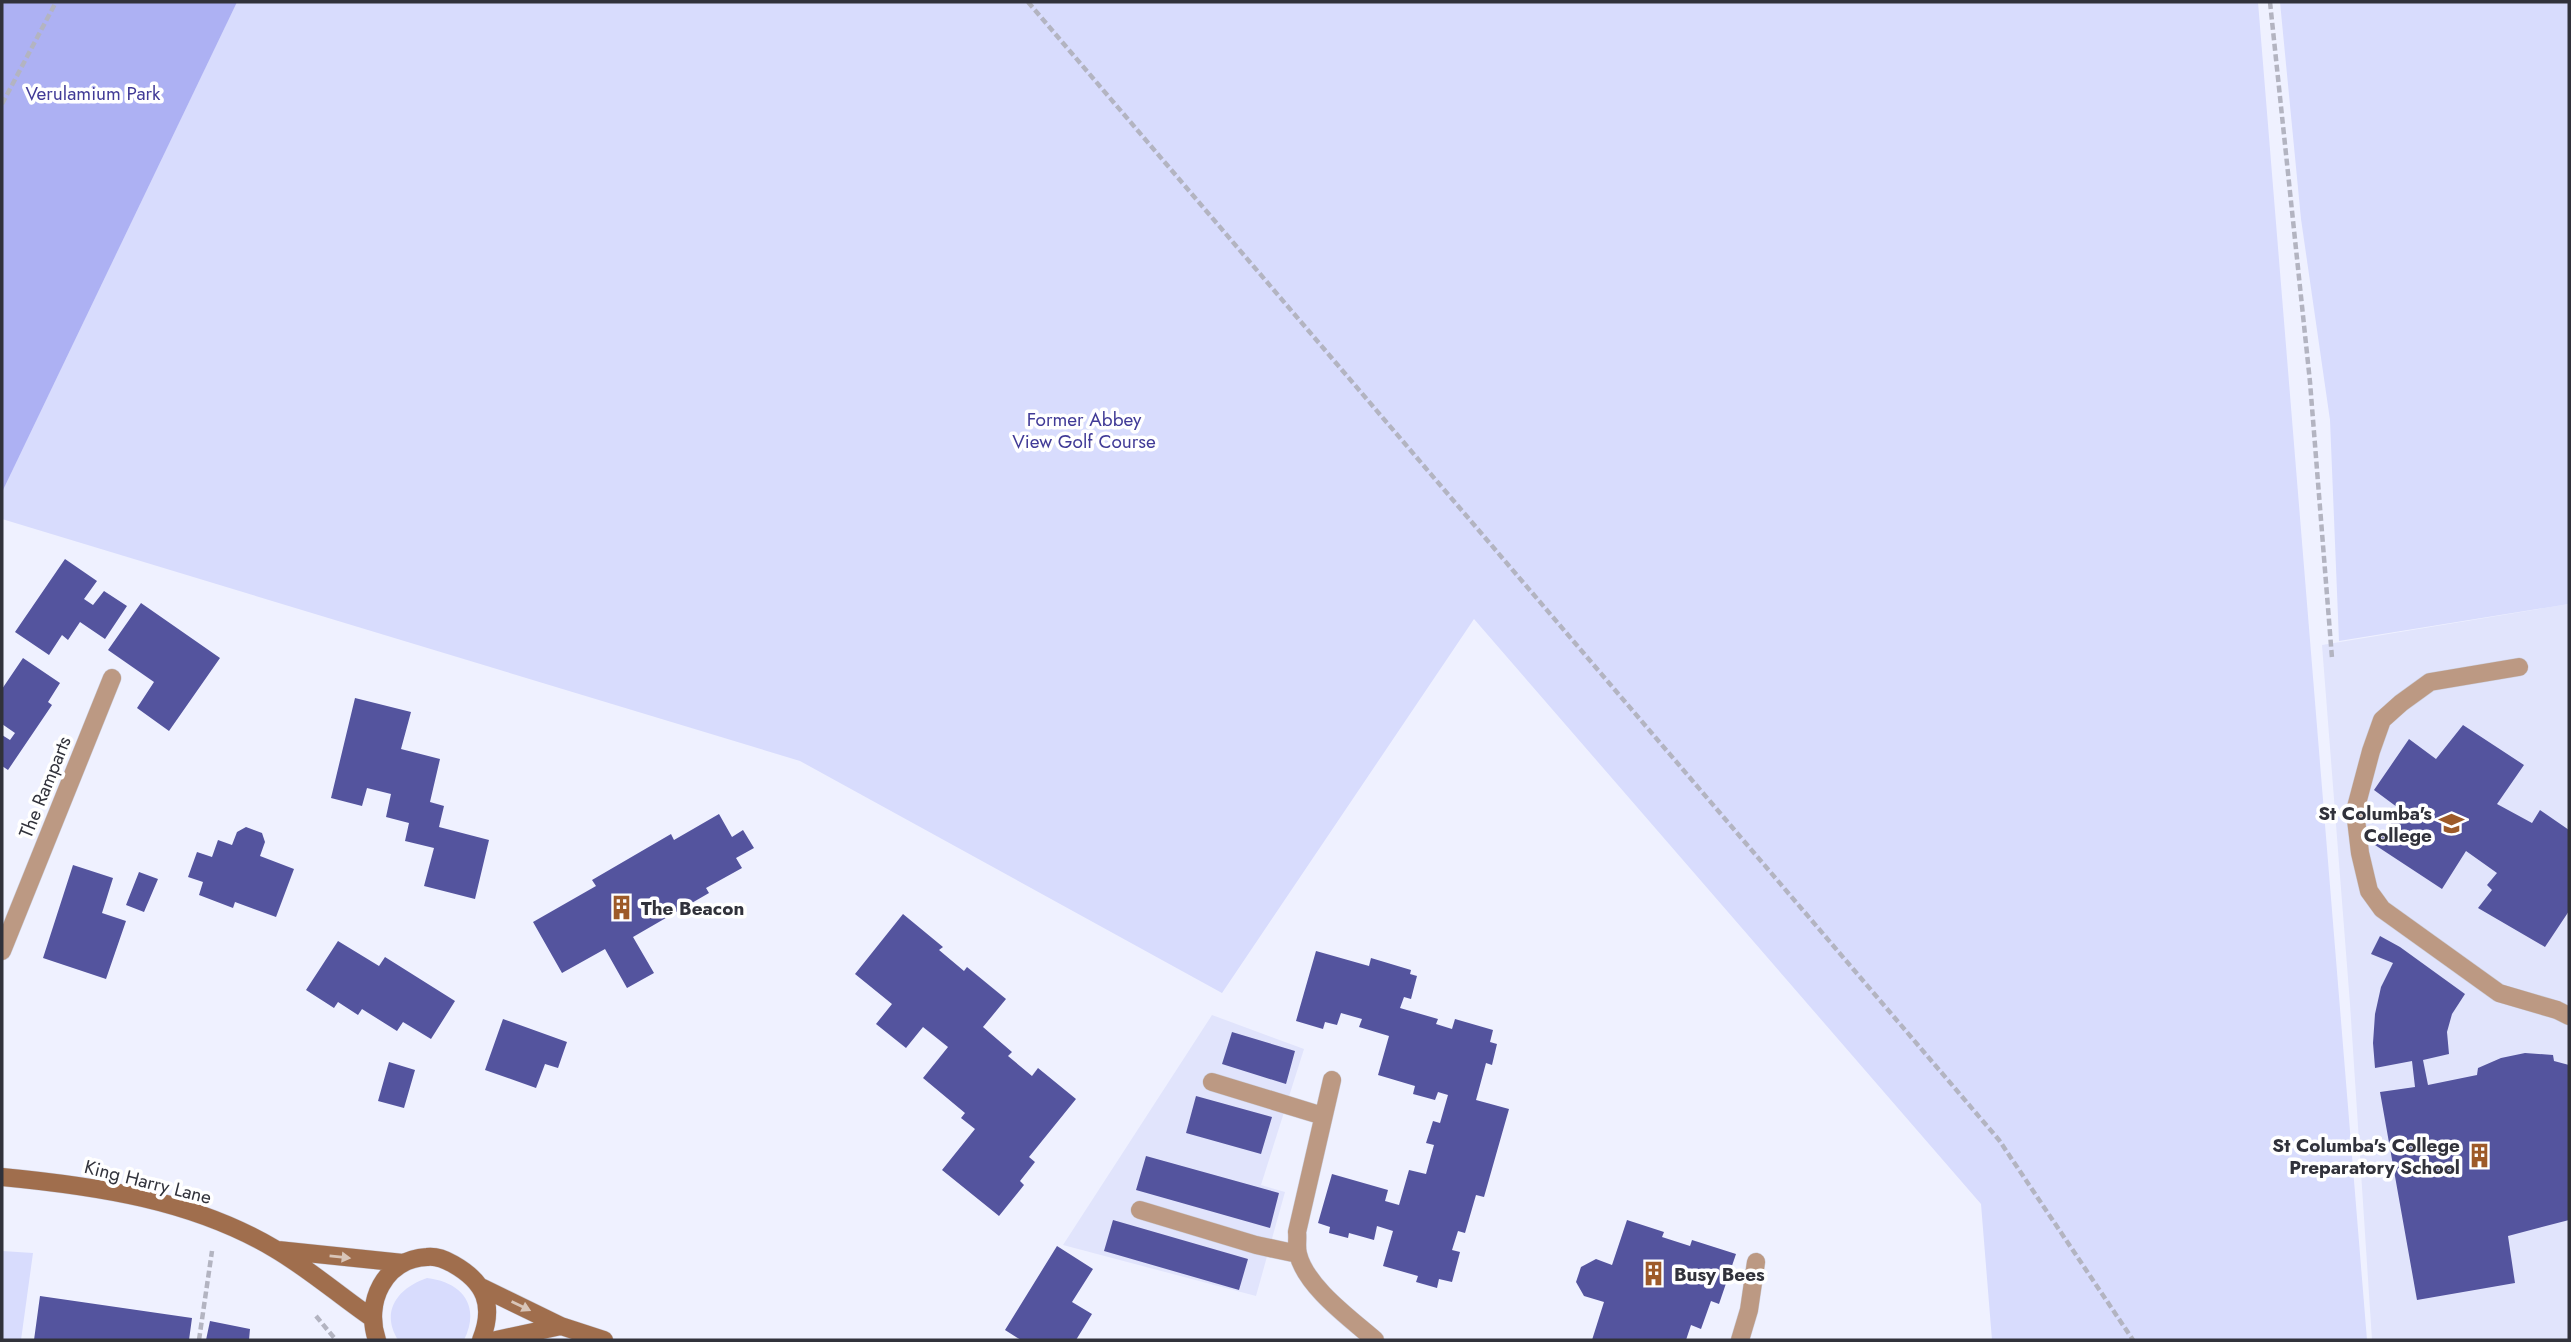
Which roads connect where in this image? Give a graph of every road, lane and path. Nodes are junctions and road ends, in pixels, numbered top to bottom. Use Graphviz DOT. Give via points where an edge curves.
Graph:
graph roads {
  1 [pos="56,2"];
  2 [pos="1028,2"];
  3 [pos="2270,2"];
  4 [pos="2,104"];
  5 [pos="2332,658"];
  6 [pos="2519,667"];
  7 [pos="112,678"];
  8 [pos="2,951"];
  9 [pos="2569,1016"];
  10 [pos="1332,1080"];
  11 [pos="1212,1082"];
  12 [pos="1323,1116"];
  13 [pos="2,1177"];
  14 [pos="1140,1210"];
  15 [pos="201,1244"];
  16 [pos="212,1249"];
  17 [pos="277,1250"];
  18 [pos="1298,1254"];
  19 [pos="224,1255"];
  20 [pos="1756,1262"];
  21 [pos="403,1263"];
  22 [pos="481,1287"];
  23 [pos="309,1308"];
  24 [pos="372,1318"];
  25 [pos="561,1325"];
  26 [pos="199,1340"];
  27 [pos="336,1340"];
  28 [pos="377,1340"];
  29 [pos="481,1340"];
  30 [pos="496,1340"];
  31 [pos="604,1340"];
  32 [pos="1375,1340"];
  33 [pos="1740,1340"];
  34 [pos="2133,1340"];
  1 -- 4 [label="path"];
  2 -- 34 [label="path" via="1999,1140"];
  3 -- 5 [label="path" via="2310,382"];
  6 -- 9 [label="street" via="2430,682 2382,720 2355,811 2360,853 2370,891 2382,909 2499,993"];
  7 -- 8 [label="street, The Ramparts"];
  10 -- 12 [label="street"];
  11 -- 12 [label="street"];
  12 -- 18 [label="street" via="1297,1232"];
  13 -- 17 [label="street, King Harry Lane" via="68,1183 200,1213"];
  14 -- 18 [label="street"];
  15 -- 16 [label="path"];
  16 -- 19 [label="path"];
  16 -- 26 [label="path"];
  17 -- 21 [label="street, King Harry Lane, one-way"];
  17 -- 24 [label="street, King Harry Lane"];
  18 -- 32 [label="street" via="1330,1301"];
  20 -- 33 [label="street"];
  21 -- 22 [label="street, King Harry Lane" via="428,1256 447,1261 466,1271"];
  21 -- 24 [label="street" via="379,1286"];
  22 -- 25 [label="street, one-way"];
  22 -- 29 [label="street" via="488,1306"];
  23 -- 27 [label="path"];
  24 -- 28 [label="street"];
  25 -- 30 [label="street"];
  25 -- 31 [label="street"];
}
